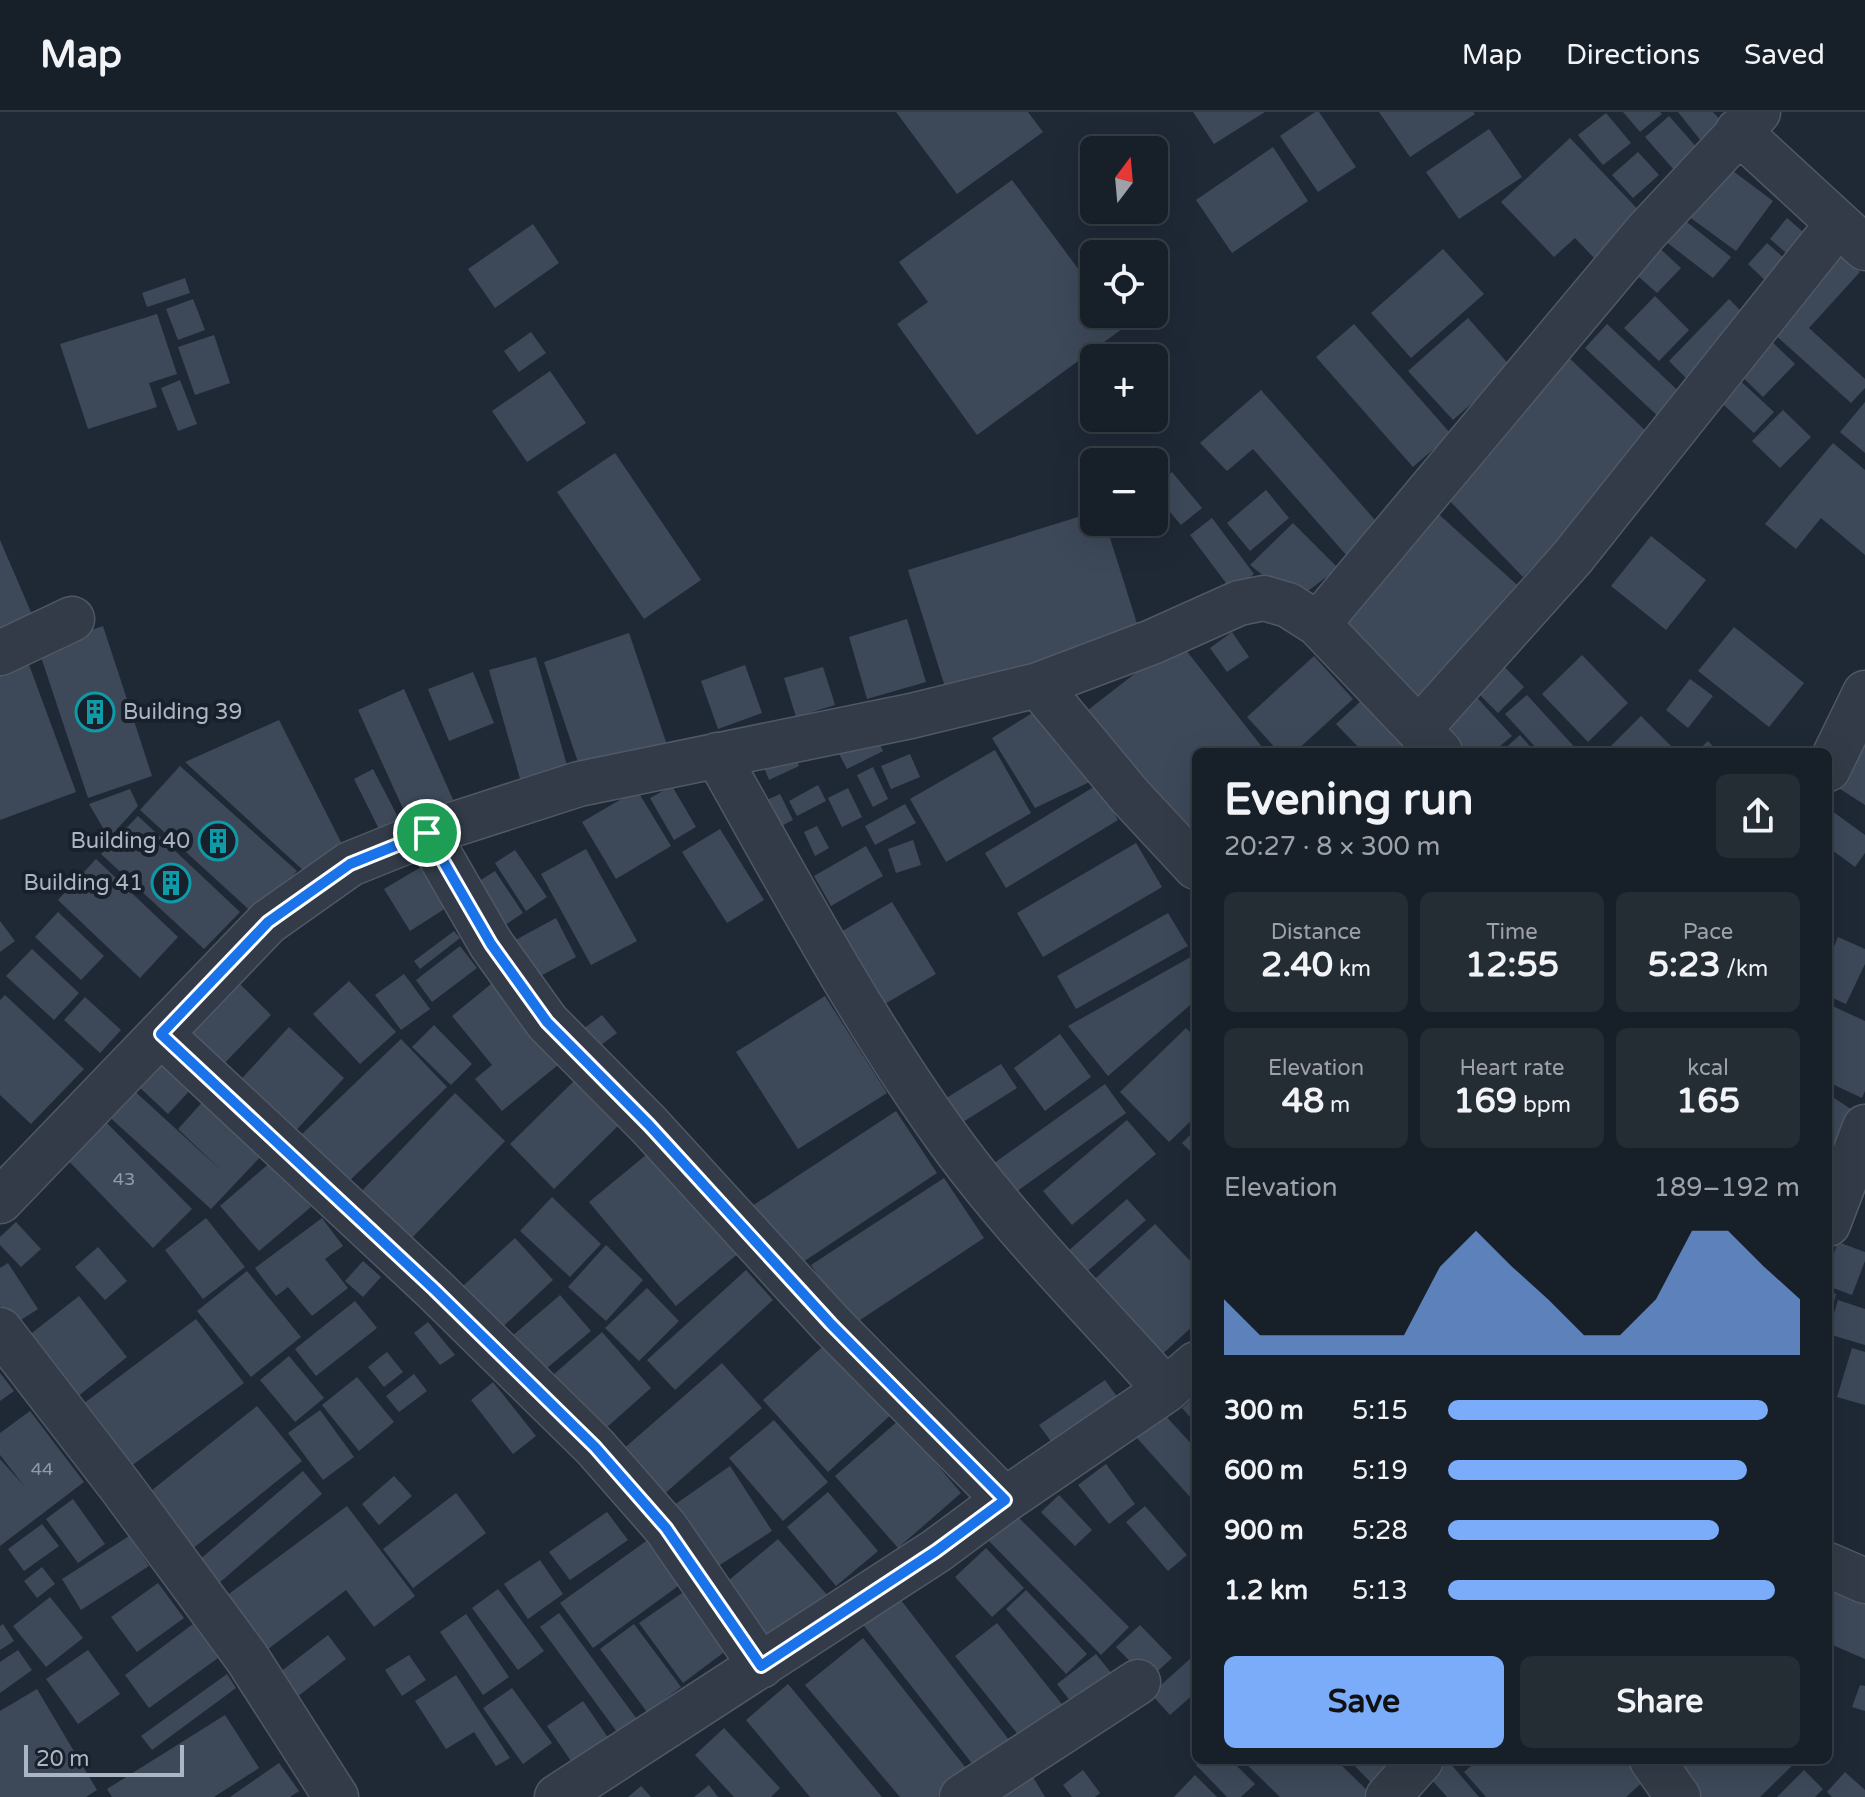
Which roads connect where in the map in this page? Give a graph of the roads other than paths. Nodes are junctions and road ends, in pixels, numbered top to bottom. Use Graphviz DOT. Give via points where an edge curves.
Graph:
graph roads {
  1 [pos="1748,121"];
  2 [pos="1851,236"];
  3 [pos="72,619"];
  4 [pos="1318,624"];
  5 [pos="0,653"];
  6 [pos="1038,685"];
  7 [pos="1865,693"];
  8 [pos="1430,740"];
  9 [pos="717,755"];
  10 [pos="1832,761"];
  11 [pos="427,833"];
  12 [pos="1192,863"];
  13 [pos="161,1034"];
  14 [pos="1865,1127"];
  15 [pos="0,1201"];
  16 [pos="1843,1216"];
  17 [pos="0,1330"];
  18 [pos="1181,1377"];
  19 [pos="1005,1500"];
  20 [pos="1832,1567"];
  21 [pos="1865,1581"];
  22 [pos="761,1666"];
  23 [pos="1138,1682"];
  24 [pos="1417,1764"];
  25 [pos="1655,1764"];
  26 [pos="336,1797"];
  27 [pos="557,1797"];
  28 [pos="962,1797"];
  29 [pos="1388,1797"];
  30 [pos="1678,1797"];
  1 -- 2 [label="street"];
  1 -- 4 [label="street" via="1626,257"];
  2 -- 8 [label="street" via="1572,558"];
  3 -- 5 [label="street"];
  4 -- 6 [label="street" via="1288,605 1264,598 1239,603"];
  4 -- 8 [label="street"];
  6 -- 9 [label="street"];
  6 -- 12 [label="street"];
  7 -- 10 [label="street"];
  9 -- 11 [label="street" via="579,784"];
  9 -- 18 [label="street" via="856,998 945,1134 1000,1204"];
  11 -- 13 [label="street" via="350,864 268,922"];
  11 -- 19 [label="street" via="491,944 547,1022"];
  13 -- 15 [label="street"];
  13 -- 22 [label="street" via="595,1447 666,1528"];
  14 -- 16 [label="street"];
  17 -- 26 [label="street" via="247,1658"];
  18 -- 19 [label="street"];
  19 -- 22 [label="street"];
  20 -- 21 [label="street"];
  22 -- 27 [label="street"];
  23 -- 28 [label="street"];
  24 -- 29 [label="street"];
  25 -- 30 [label="street"];
}
